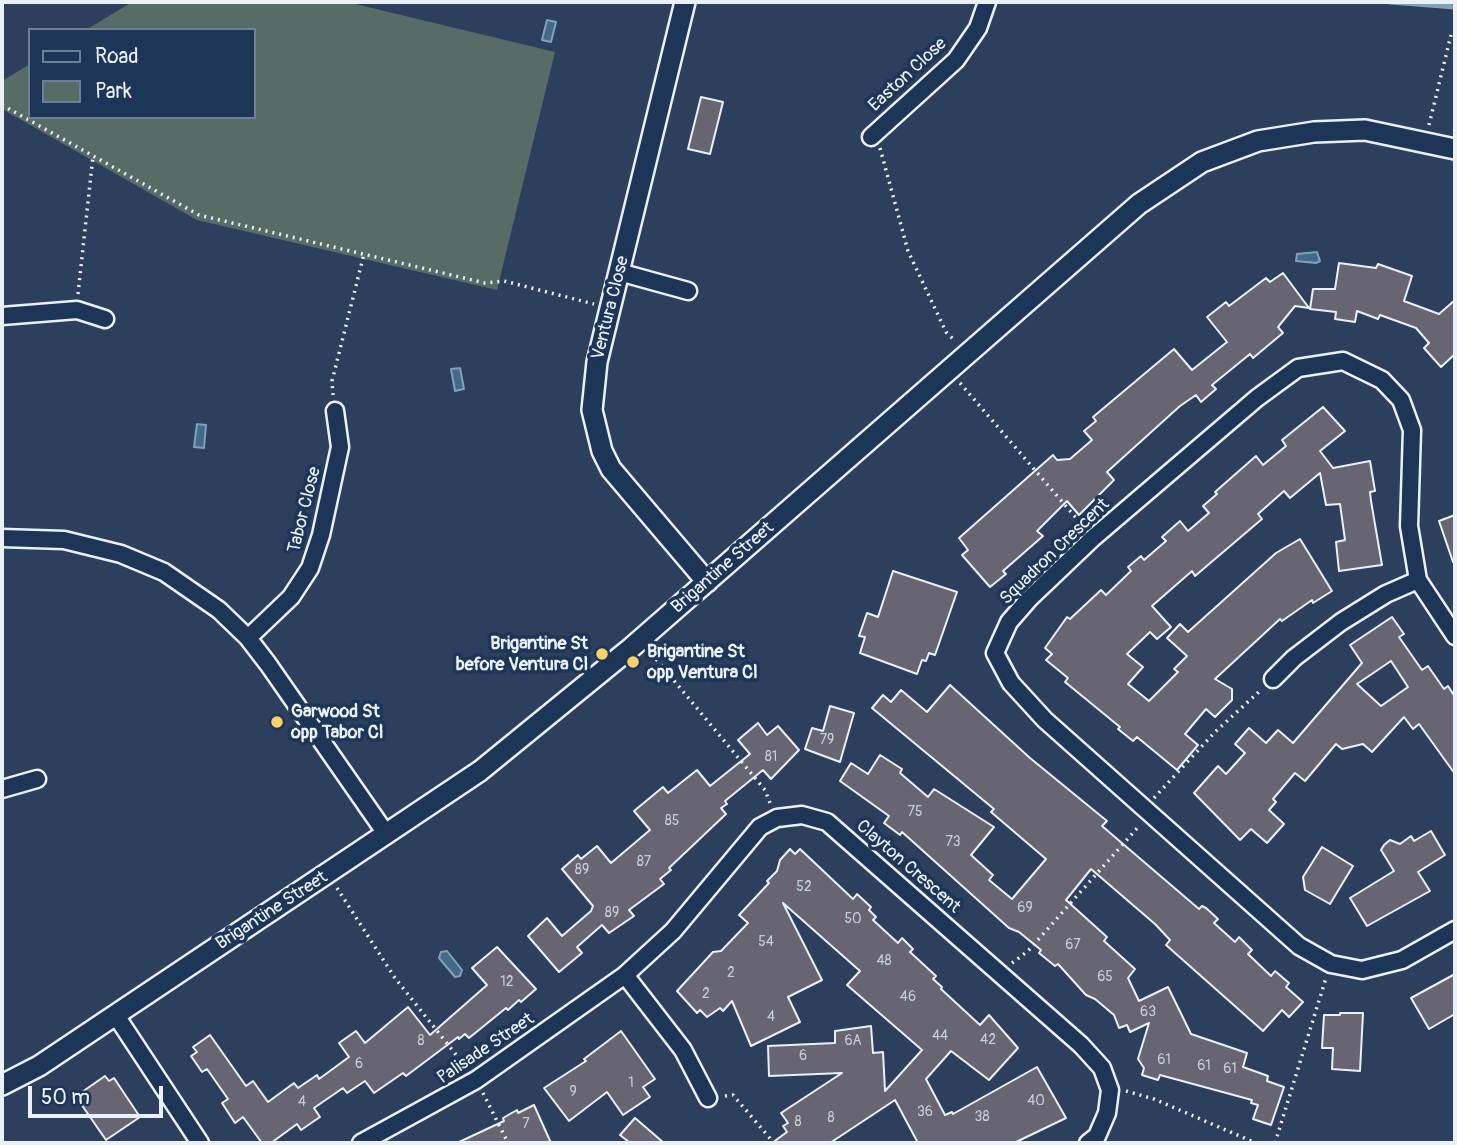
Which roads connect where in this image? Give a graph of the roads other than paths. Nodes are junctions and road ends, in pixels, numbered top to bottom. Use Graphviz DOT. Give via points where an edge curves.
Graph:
graph roads {
  1 [pos="685,2"];
  2 [pos="986,2"];
  3 [pos="873,135"];
  4 [pos="1455,149"];
  5 [pos="620,272"];
  6 [pos="688,291"];
  7 [pos="2,316"];
  8 [pos="105,319"];
  9 [pos="335,411"];
  10 [pos="2,538"];
  11 [pos="1418,580"];
  12 [pos="707,582"];
  13 [pos="1455,636"];
  14 [pos="248,638"];
  15 [pos="1273,680"];
  16 [pos="37,779"];
  17 [pos="2,789"];
  18 [pos="387,835"];
  19 [pos="1455,930"];
  20 [pos="625,975"];
  21 [pos="115,1014"];
  22 [pos="2,1085"];
  23 [pos="708,1098"];
  24 [pos="200,1143"];
  25 [pos="361,1143"];
  26 [pos="1088,1143"];
  1 -- 5 [label="street, Ventura Close"];
  2 -- 3 [label="street, Easton Close" via="978,28 956,60"];
  4 -- 12 [label="street, Brigantine Street" via="1365,130 1314,132 1258,141 1202,162 1139,204"];
  5 -- 6 [label="street"];
  5 -- 12 [label="street, Ventura Close" via="592,389 602,452 626,490"];
  7 -- 8 [label="street" via="76,310"];
  9 -- 14 [label="street, Tabor Close" via="340,447 310,568 291,597"];
  10 -- 14 [label="street" via="64,540 121,554 164,572"];
  11 -- 13 [label="street, Squadron Crescent"];
  11 -- 15 [label="street" via="1385,594 1341,622"];
  11 -- 19 [label="street, Squadron Crescent" via="1409,526 1412,430 1401,400 1382,380 1343,361 1298,368 1093,538 1009,622 995,653 1011,683 1045,720 1299,946 1331,964 1362,970 1402,960"];
  12 -- 18 [label="street, Brigantine Street" via="480,771"];
  14 -- 18 [label="street"];
  16 -- 17 [label="street"];
  18 -- 21 [label="street, Brigantine Street"];
  20 -- 23 [label="street" via="683,1050"];
  20 -- 25 [label="street, Palisade Street" via="476,1080"];
  20 -- 26 [label="street, Clayton Crescent" via="673,931 760,827 777,818 802,815 827,822 1102,1068 1110,1090 1107,1113 1097,1136"];
  21 -- 22 [label="street, Brigantine Street" via="39,1066"];
  21 -- 24 [label="street"];
}
